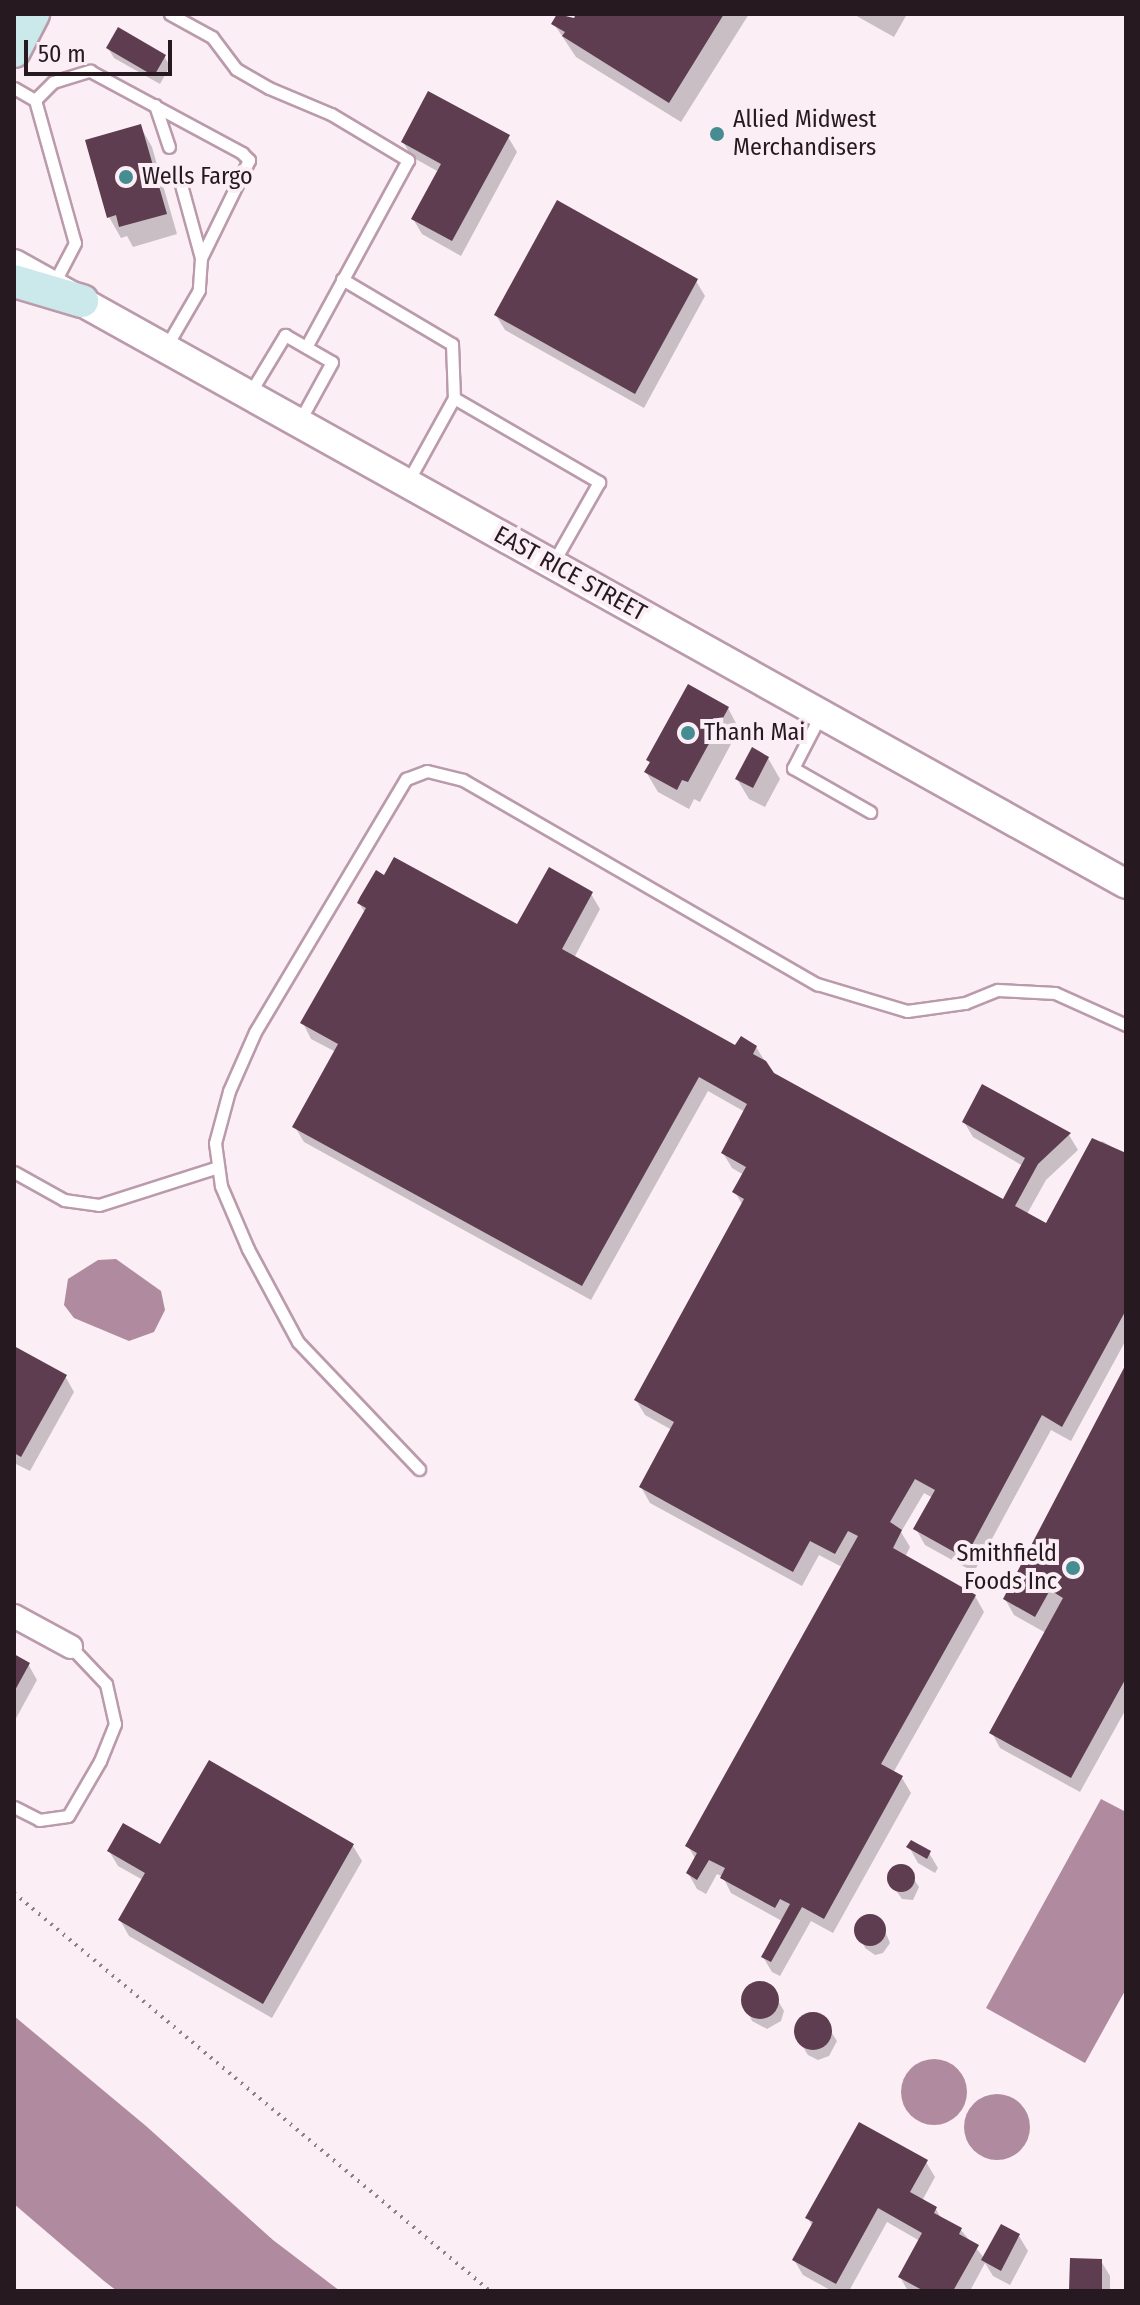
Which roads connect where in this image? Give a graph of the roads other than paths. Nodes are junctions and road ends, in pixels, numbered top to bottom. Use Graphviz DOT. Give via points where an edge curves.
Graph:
graph roads {
  1 [pos="33,14"];
  2 [pos="170,14"];
  3 [pos="14,51"];
  4 [pos="14,88"];
  5 [pos="35,100"];
  6 [pos="155,105"];
  7 [pos="169,147"];
  8 [pos="177,170"];
  9 [pos="201,258"];
  10 [pos="14,264"];
  11 [pos="342,279"];
  12 [pos="14,281"];
  13 [pos="53,285"];
  14 [pos="82,301"];
  15 [pos="306,347"];
  16 [pos="166,348"];
  17 [pos="249,395"];
  18 [pos="454,398"];
  19 [pos="299,422"];
  20 [pos="407,483"];
  21 [pos="553,564"];
  22 [pos="822,714"];
  23 [pos="870,812"];
  24 [pos="1126,884"];
  25 [pos="1126,1025"];
  26 [pos="218,1167"];
  27 [pos="14,1172"];
  28 [pos="419,1469"];
  29 [pos="14,1616"];
  30 [pos="71,1647"];
  31 [pos="14,1807"];
  1 -- 3 [label="main road"];
  2 -- 11 [label="lane" via="212,37 236,69 331,114 408,160"];
  4 -- 5 [label="lane"];
  5 -- 6 [label="lane" via="53,82 90,71"];
  5 -- 13 [label="lane" via="75,243"];
  6 -- 7 [label="lane"];
  6 -- 9 [label="lane" via="249,160"];
  8 -- 9 [label="lane"];
  9 -- 16 [label="lane" via="199,290"];
  10 -- 13 [label="street, EAST RICE STREET"];
  11 -- 15 [label="lane"];
  11 -- 18 [label="lane" via="452,344"];
  12 -- 14 [label="main road"];
  13 -- 14 [label="street, EAST RICE STREET"];
  14 -- 16 [label="street, EAST RICE STREET"];
  15 -- 17 [label="lane" via="285,335"];
  15 -- 19 [label="lane" via="332,362"];
  16 -- 17 [label="street, EAST RICE STREET"];
  17 -- 19 [label="street, EAST RICE STREET"];
  18 -- 20 [label="lane"];
  18 -- 21 [label="lane" via="599,482"];
  19 -- 20 [label="street, EAST RICE STREET"];
  20 -- 21 [label="street, EAST RICE STREET"];
  21 -- 22 [label="street, EAST RICE STREET"];
  22 -- 23 [label="lane" via="793,768"];
  22 -- 24 [label="street, EAST RICE STREET"];
  25 -- 26 [label="lane" via="1055,993 998,990 965,1003 907,1011 817,984 512,806 463,780 427,771 406,779 255,1032 229,1091 215,1143"];
  26 -- 27 [label="lane" via="99,1205 64,1200"];
  26 -- 28 [label="lane" via="248,1249 298,1342"];
  29 -- 30 [label="street"];
  30 -- 31 [label="lane" via="106,1684 115,1724 68,1816 39,1820"];
}
